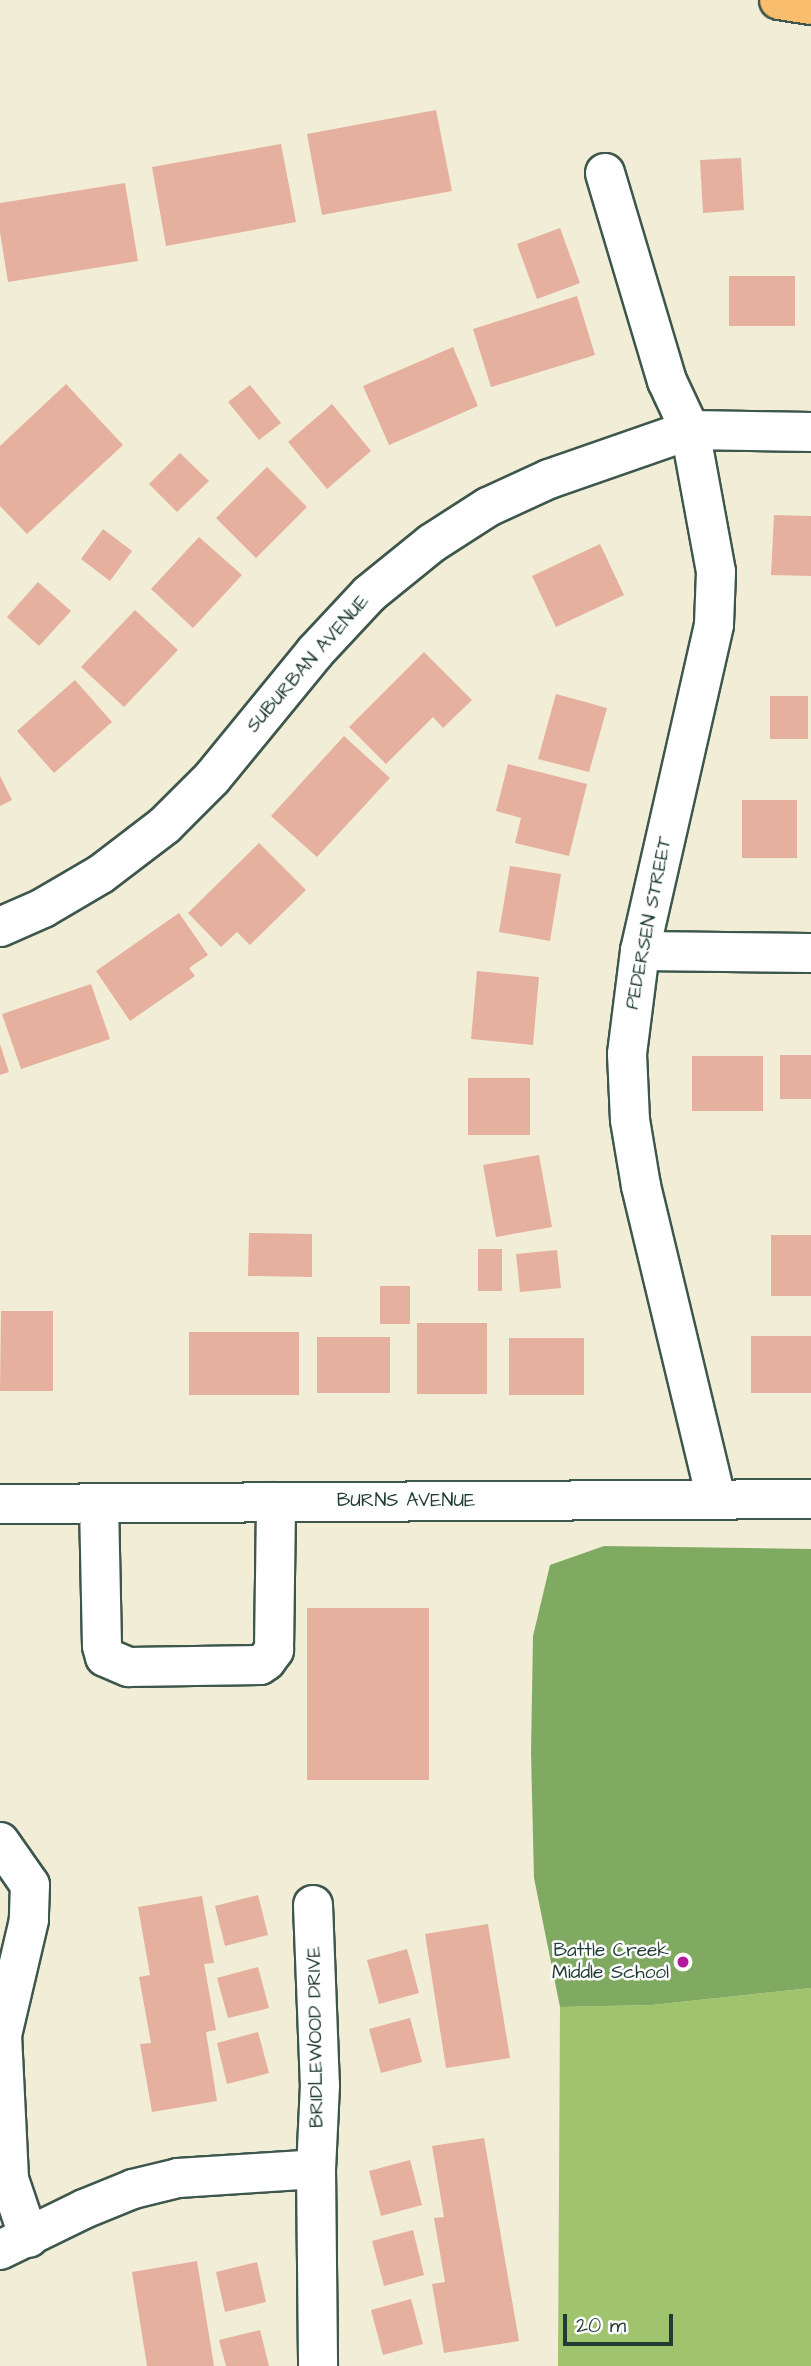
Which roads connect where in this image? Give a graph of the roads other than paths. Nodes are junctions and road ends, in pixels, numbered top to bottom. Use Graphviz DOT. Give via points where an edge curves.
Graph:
graph roads {
  1 [pos="779,0"];
  2 [pos="811,5"];
  3 [pos="606,173"];
  4 [pos="690,430"];
  5 [pos="811,432"];
  6 [pos="0,927"];
  7 [pos="640,951"];
  8 [pos="811,953"];
  9 [pos="716,1498"];
  10 [pos="811,1499"];
  11 [pos="276,1502"];
  12 [pos="99,1503"];
  13 [pos="0,1504"];
  14 [pos="0,1842"];
  15 [pos="313,1905"];
  16 [pos="316,2169"];
  17 [pos="14,2244"];
  18 [pos="318,2366"];
  1 -- 2 [label="highway"];
  3 -- 4 [label="street, PEDERSEN STREET" via="667,381"];
  4 -- 5 [label="street, SUBURBAN AVENUE"];
  4 -- 6 [label="street, SUBURBAN AVENUE" via="549,479 488,508 432,543 369,594 212,778 165,825 101,874"];
  4 -- 7 [label="street, PEDERSEN STREET" via="716,572 714,625"];
  7 -- 8 [label="street"];
  7 -- 9 [label="street, PEDERSEN STREET" via="627,1054 630,1120 641,1186"];
  9 -- 10 [label="street, BURNS AVENUE"];
  9 -- 11 [label="street, BURNS AVENUE"];
  11 -- 12 [label="street, BURNS AVENUE"];
  11 -- 12 [label="street" via="274,1650 266,1661 260,1665 129,1667 113,1664 102,1646"];
  12 -- 13 [label="street, BURNS AVENUE"];
  14 -- 17 [label="street" via="30,1885 29,1920 2,2035"];
  15 -- 16 [label="street, BRIDLEWOOD DRIVE" via="320,2085"];
  16 -- 17 [label="street" via="228,2173 133,2189"];
  16 -- 18 [label="street, BRIDLEWOOD DRIVE"];
}
